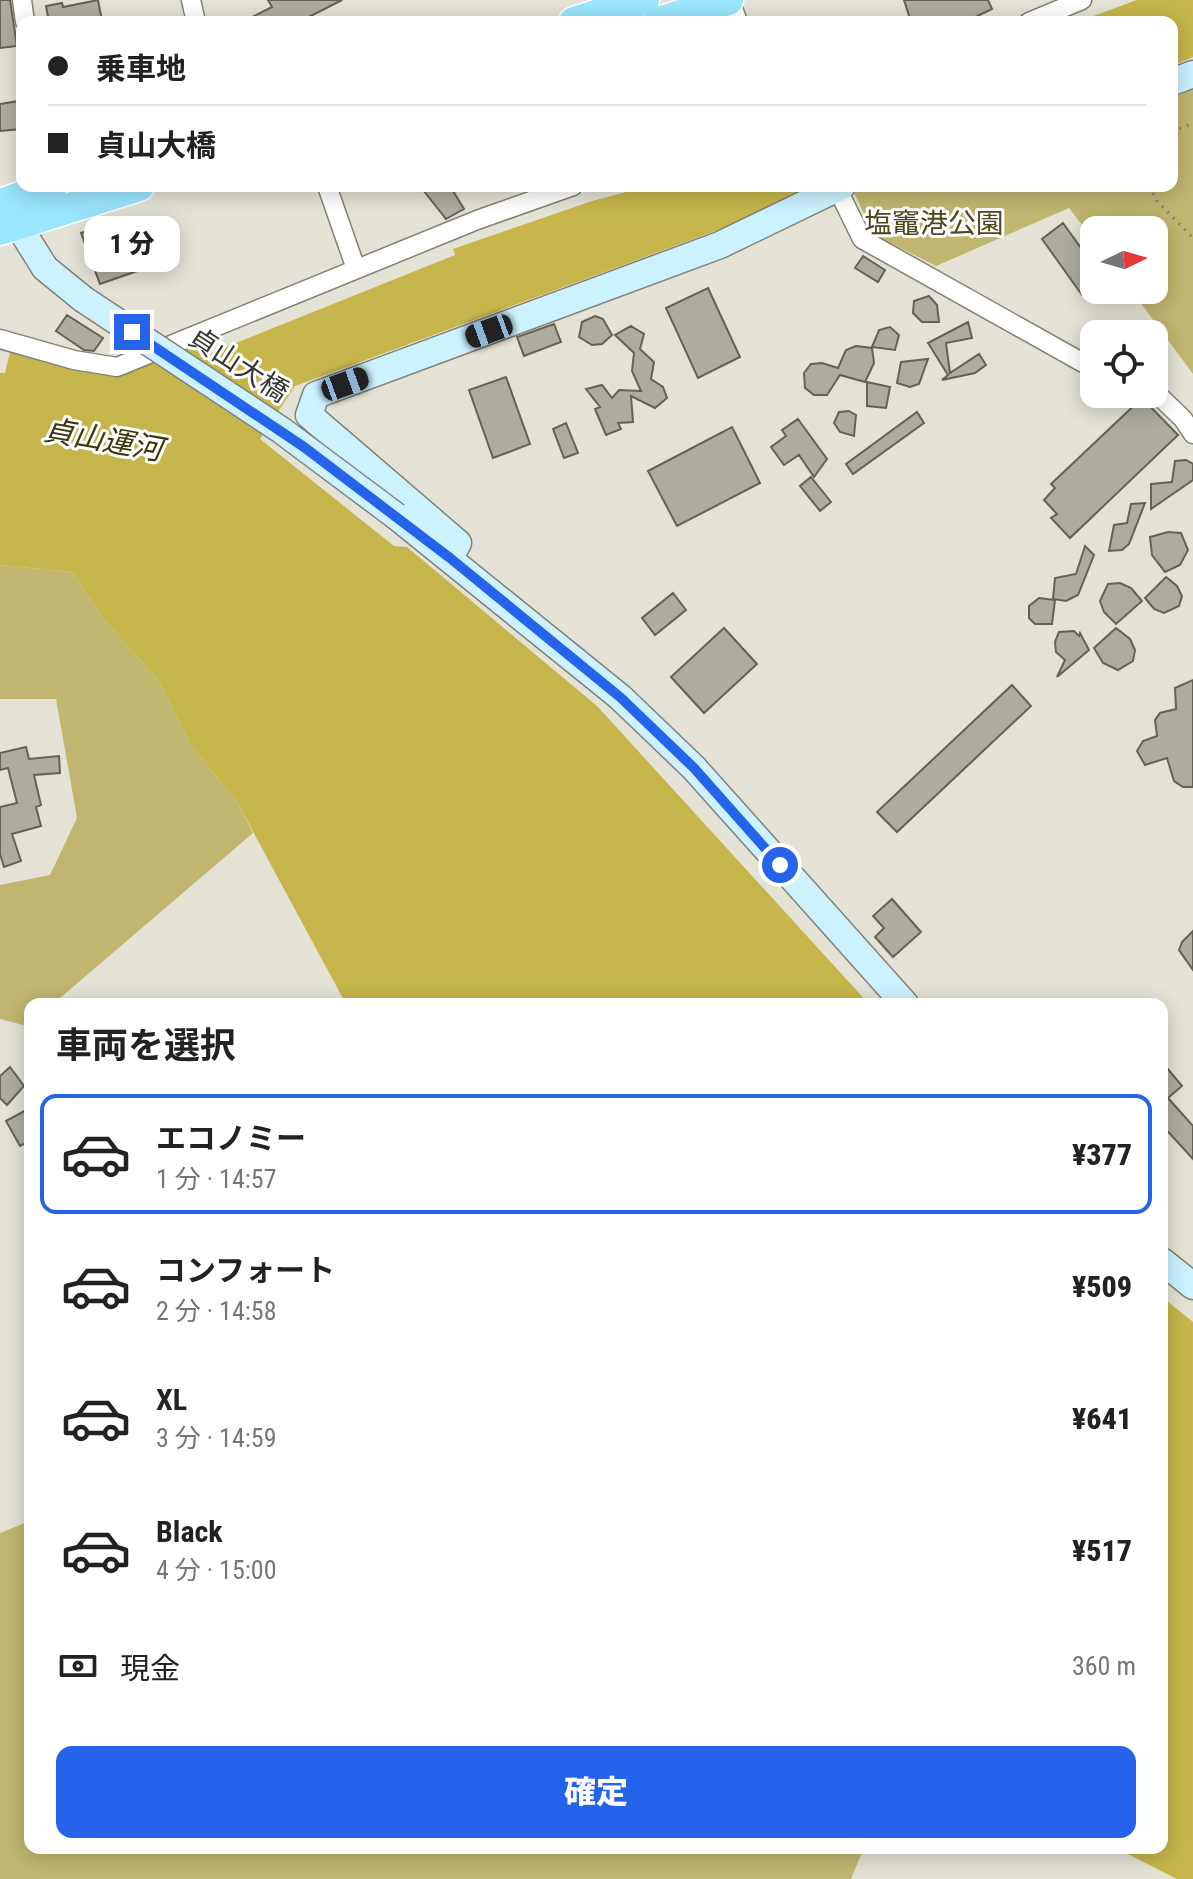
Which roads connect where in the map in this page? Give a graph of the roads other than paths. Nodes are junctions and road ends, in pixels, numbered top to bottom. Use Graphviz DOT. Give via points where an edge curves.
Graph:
graph roads {
  1 [pos="644,0"];
  2 [pos="729,0"];
  3 [pos="1082,0"];
  4 [pos="593,16"];
  5 [pos="678,16"];
  6 [pos="1043,16"];
  7 [pos="41,192"];
  8 [pos="115,192"];
  9 [pos="329,192"];
  10 [pos="557,192"];
  11 [pos="830,192"];
  12 [pos="842,192"];
  13 [pos="4,220"];
  14 [pos="356,269"];
  15 [pos="0,339"];
  16 [pos="1080,361"];
  17 [pos="1168,405"];
  18 [pos="1193,434"];
  19 [pos="450,558"];
  20 [pos="900,998"];
  21 [pos="1168,1266"];
  22 [pos="1193,1286"];
  1 -- 4 [label="main road"];
  2 -- 5 [label="main road"];
  3 -- 6 [label="street"];
  7 -- 13 [label="main road"];
  8 -- 13 [label="main road"];
  9 -- 14 [label="street"];
  10 -- 14 [label="street"];
  11 -- 19 [label="street" via="720,245 316,395 309,415 458,543"];
  12 -- 16 [label="street" via="862,239"];
  13 -- 19 [label="street, 貞山大橋, bridge" via="45,268 83,299 281,430"];
  14 -- 15 [label="street" via="117,367"];
  17 -- 18 [label="street"];
  19 -- 20 [label="street, 貞山大橋" via="620,697 694,768"];
  21 -- 22 [label="street"];
}
